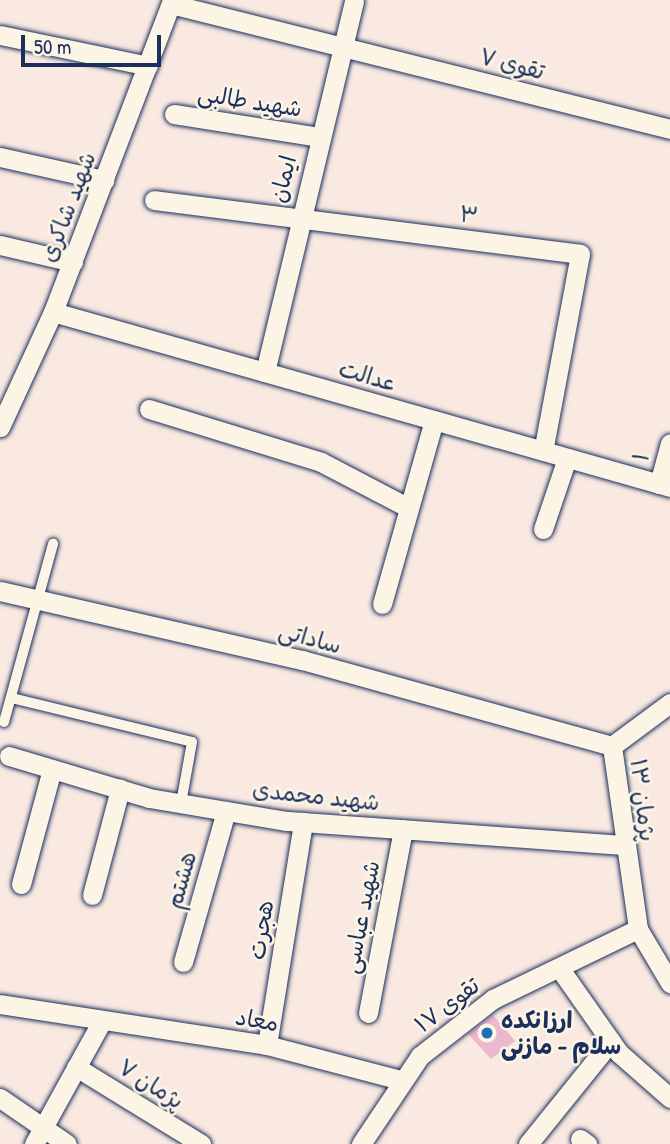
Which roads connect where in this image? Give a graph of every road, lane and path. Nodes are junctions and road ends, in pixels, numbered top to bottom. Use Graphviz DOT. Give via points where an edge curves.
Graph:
graph roads {
  1 [pos="354,0"];
  2 [pos="172,2"];
  3 [pos="0,35"];
  4 [pos="343,47"];
  5 [pos="148,66"];
  6 [pos="174,114"];
  7 [pos="670,129"];
  8 [pos="320,137"];
  9 [pos="0,157"];
  10 [pos="104,180"];
  11 [pos="154,200"];
  12 [pos="299,218"];
  13 [pos="0,245"];
  14 [pos="73,262"];
  15 [pos="53,312"];
  16 [pos="265,372"];
  17 [pos="149,409"];
  18 [pos="434,420"];
  19 [pos="0,427"];
  20 [pos="670,443"];
  21 [pos="543,451"];
  22 [pos="567,457"];
  23 [pos="665,485"];
  24 [pos="410,508"];
  25 [pos="543,529"];
  26 [pos="53,544"];
  27 [pos="0,591"];
  28 [pos="35,600"];
  29 [pos="382,604"];
  30 [pos="12,698"];
  31 [pos="670,703"];
  32 [pos="4,722"];
  33 [pos="608,745"];
  34 [pos="9,756"];
  35 [pos="52,769"];
  36 [pos="120,789"];
  37 [pos="181,803"];
  38 [pos="226,811"];
  39 [pos="303,822"];
  40 [pos="402,829"];
  41 [pos="624,845"];
  42 [pos="21,884"];
  43 [pos="92,895"];
  44 [pos="638,929"];
  45 [pos="183,962"];
  46 [pos="560,968"];
  47 [pos="670,983"];
  48 [pos="0,1004"];
  49 [pos="368,1013"];
  50 [pos="102,1021"];
  51 [pos="611,1041"];
  52 [pos="267,1045"];
  53 [pos="76,1067"];
  54 [pos="400,1080"];
  55 [pos="0,1098"];
  56 [pos="670,1098"];
  57 [pos="39,1136"];
  58 [pos="67,1144"];
  59 [pos="201,1144"];
  60 [pos="361,1144"];
  61 [pos="528,1144"];
  1 -- 4 [label="street, ایمان"];
  2 -- 4 [label="street, تقوی ۷"];
  2 -- 5 [label="street, شهید شاکری"];
  3 -- 5 [label="street"];
  4 -- 7 [label="street, تقوی ۷"];
  4 -- 8 [label="street, ایمان"];
  5 -- 10 [label="street, شهید شاکری"];
  6 -- 8 [label="street, شهید طالبی"];
  8 -- 12 [label="street, ایمان"];
  9 -- 10 [label="street"];
  10 -- 14 [label="street, شهید شاکری"];
  11 -- 12 [label="street, ۳"];
  12 -- 16 [label="street, ایمان"];
  12 -- 21 [label="street, ۳" via="580,254"];
  13 -- 14 [label="street"];
  14 -- 15 [label="street, شهید شاکری"];
  15 -- 16 [label="street, عدالت"];
  15 -- 19 [label="street, شهید شاکری"];
  16 -- 18 [label="street, عدالت"];
  17 -- 24 [label="street" via="321,462"];
  18 -- 21 [label="street, عدالت"];
  18 -- 24 [label="street"];
  20 -- 23 [label="street, ۱"];
  21 -- 22 [label="street, عدالت"];
  22 -- 23 [label="street, عدالت"];
  22 -- 25 [label="street"];
  24 -- 29 [label="street"];
  26 -- 28 [label="lane"];
  27 -- 28 [label="street, ساداتی"];
  28 -- 30 [label="lane"];
  28 -- 33 [label="street, ساداتی" via="302,660"];
  30 -- 32 [label="lane"];
  30 -- 37 [label="lane" via="192,742"];
  31 -- 33 [label="street"];
  33 -- 41 [label="street, پژمان ۱۳"];
  34 -- 35 [label="street, شهید محمدی"];
  35 -- 36 [label="street, شهید محمدی"];
  35 -- 42 [label="street"];
  36 -- 37 [label="street, شهید محمدی"];
  36 -- 43 [label="street"];
  37 -- 38 [label="street, شهید محمدی"];
  38 -- 39 [label="street, شهید محمدی"];
  38 -- 45 [label="street, هشتم"];
  39 -- 40 [label="street, شهید محمدی"];
  39 -- 52 [label="street, هجرت"];
  40 -- 41 [label="street, شهید محمدی"];
  40 -- 49 [label="street, شهید عباسی"];
  41 -- 44 [label="street, پژمان ۱۳"];
  44 -- 46 [label="street, تقوی ۱۷"];
  44 -- 47 [label="street, پژمان ۱۳"];
  46 -- 51 [label="street"];
  46 -- 54 [label="street, تقوی ۱۷" via="493,999 419,1056"];
  48 -- 50 [label="street, معاد"];
  50 -- 52 [label="street, معاد"];
  50 -- 53 [label="street"];
  51 -- 56 [label="street"];
  51 -- 61 [label="street"];
  52 -- 54 [label="street, معاد"];
  53 -- 57 [label="street"];
  53 -- 59 [label="street, پژمان ۷"];
  54 -- 60 [label="street, تقوی ۱۷"];
  55 -- 57 [label="street"];
  57 -- 58 [label="street"];
}
